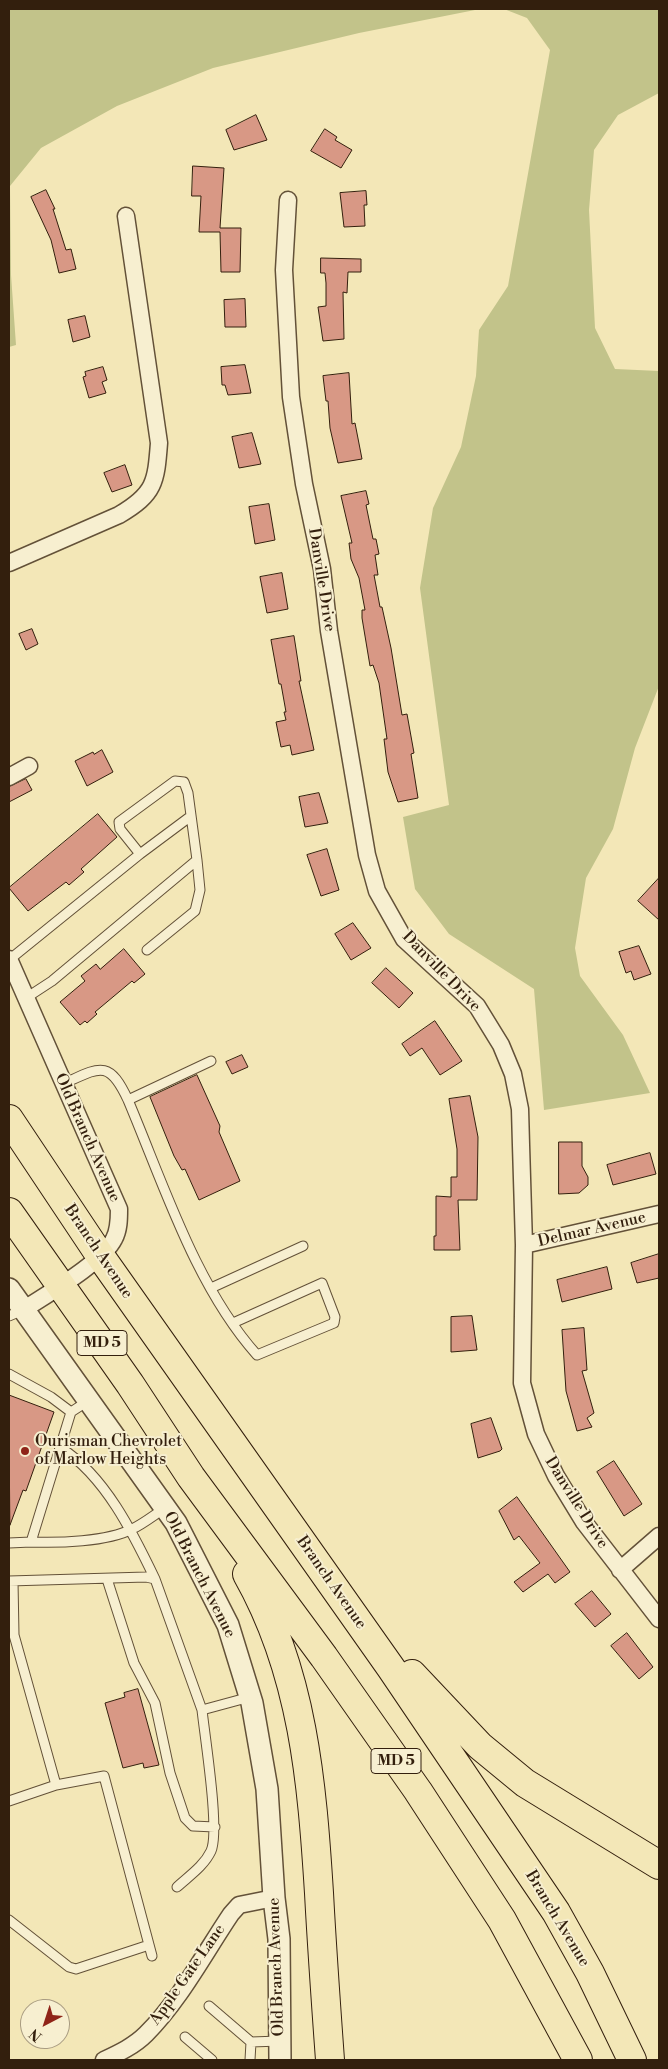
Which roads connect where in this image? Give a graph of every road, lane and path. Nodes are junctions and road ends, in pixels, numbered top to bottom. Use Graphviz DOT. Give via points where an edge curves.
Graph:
graph roads {
  1 [pos="288,200"];
  2 [pos="126,216"];
  3 [pos="9,562"];
  4 [pos="29,766"];
  5 [pos="9,776"];
  6 [pos="191,816"];
  7 [pos="140,854"];
  8 [pos="197,860"];
  9 [pos="147,950"];
  10 [pos="9,959"];
  11 [pos="26,998"];
  12 [pos="212,1061"];
  13 [pos="63,1084"];
  14 [pos="128,1100"];
  15 [pos="9,1119"];
  16 [pos="9,1212"];
  17 [pos="659,1214"];
  18 [pos="524,1245"];
  19 [pos="303,1246"];
  20 [pos="101,1257"];
  21 [pos="60,1284"];
  22 [pos="210,1288"];
  23 [pos="9,1289"];
  24 [pos="16,1313"];
  25 [pos="234,1323"];
  26 [pos="9,1374"];
  27 [pos="79,1406"];
  28 [pos="61,1448"];
  29 [pos="191,1477"];
  30 [pos="164,1508"];
  31 [pos="293,1528"];
  32 [pos="131,1530"];
  33 [pos="659,1536"];
  34 [pos="31,1542"];
  35 [pos="9,1543"];
  36 [pos="620,1570"];
  37 [pos="107,1578"];
  38 [pos="154,1580"];
  39 [pos="11,1581"];
  40 [pos="659,1619"];
  41 [pos="250,1697"];
  42 [pos="202,1710"];
  43 [pos="56,1785"];
  44 [pos="9,1800"];
  45 [pos="215,1827"];
  46 [pos="659,1865"];
  47 [pos="177,1887"];
  48 [pos="274,1898"];
  49 [pos="9,1920"];
  50 [pos="149,1945"];
  51 [pos="152,1956"];
  52 [pos="209,2006"];
  53 [pos="185,2037"];
  54 [pos="251,2042"];
  55 [pos="280,2050"];
  56 [pos="104,2060"];
  57 [pos="212,2060"];
  58 [pos="250,2060"];
  59 [pos="330,2060"];
  60 [pos="578,2060"];
  61 [pos="632,2060"];
  1 -- 18 [label="street, Danville Drive" via="284,270 291,398 304,484 322,569 329,631 367,855 377,891 404,939 477,1006 513,1074 520,1109"];
  2 -- 3 [label="street" via="159,443 155,481 137,503 119,516"];
  4 -- 5 [label="street"];
  6 -- 7 [label="lane"];
  6 -- 7 [label="lane" via="184,782 175,781 167,785 119,822 120,829"];
  6 -- 8 [label="lane"];
  7 -- 10 [label="lane"];
  8 -- 9 [label="lane" via="200,890 195,911"];
  8 -- 11 [label="lane" via="52,982"];
  10 -- 11 [label="street, Old Branch Avenue"];
  11 -- 13 [label="street, Old Branch Avenue"];
  12 -- 14 [label="lane"];
  13 -- 14 [label="lane" via="92,1071 106,1070 121,1084"];
  13 -- 20 [label="street, Old Branch Avenue" via="119,1209 114,1240"];
  14 -- 22 [label="lane"];
  15 -- 20 [label="highway, Branch Avenue / MD 5"];
  16 -- 21 [label="highway, MD 5"];
  17 -- 18 [label="street, Delmar Avenue"];
  18 -- 36 [label="street, Danville Drive" via="522,1383 536,1434 556,1476 584,1522"];
  19 -- 22 [label="lane"];
  20 -- 21 [label="street, Old Branch Avenue"];
  20 -- 31 [label="highway, Branch Avenue / MD 5"];
  21 -- 24 [label="street, Old Branch Avenue"];
  21 -- 29 [label="highway, MD 5"];
  22 -- 25 [label="lane"];
  23 -- 24 [label="street, Old Branch Avenue"];
  24 -- 27 [label="street, Old Branch Avenue"];
  25 -- 25 [label="lane" via="257,1356 334,1323 335,1317 322,1283"];
  26 -- 27 [label="lane" via="51,1397"];
  27 -- 28 [label="lane"];
  27 -- 30 [label="street, Old Branch Avenue"];
  28 -- 32 [label="lane" via="79,1460"];
  28 -- 34 [label="lane"];
  29 -- 59 [label="highway" via="256,1590 289,1675 302,1725 315,1832"];
  29 -- 60 [label="highway, MD 5" via="418,1791 502,1920"];
  30 -- 32 [label="lane"];
  30 -- 41 [label="street, Old Branch Avenue" via="176,1523 228,1625"];
  31 -- 46 [label="highway" via="426,1691 480,1746 525,1783"];
  31 -- 61 [label="highway, Branch Avenue / MD 5" via="556,1912"];
  32 -- 34 [label="lane" via="66,1543"];
  32 -- 38 [label="lane"];
  33 -- 36 [label="street"];
  34 -- 35 [label="lane"];
  36 -- 40 [label="street, Danville Drive"];
  37 -- 38 [label="lane" via="146,1577"];
  37 -- 39 [label="lane"];
  37 -- 45 [label="lane" via="134,1663 155,1703 170,1773 185,1818 193,1826"];
  38 -- 42 [label="lane"];
  39 -- 43 [label="lane" via="14,1635"];
  41 -- 42 [label="lane"];
  41 -- 48 [label="street, Old Branch Avenue" via="267,1789"];
  42 -- 45 [label="lane"];
  43 -- 44 [label="lane"];
  43 -- 50 [label="lane" via="104,1776"];
  45 -- 47 [label="lane" via="212,1850 204,1863"];
  48 -- 55 [label="street, Old Branch Avenue" via="279,1938"];
  48 -- 56 [label="street, Apple Gate Lane" via="239,1905 146,2034 129,2048"];
  49 -- 50 [label="lane" via="69,1967 76,1969"];
  50 -- 51 [label="lane"];
  52 -- 54 [label="lane"];
  53 -- 57 [label="lane"];
  54 -- 55 [label="lane"];
  54 -- 58 [label="lane"];
}
